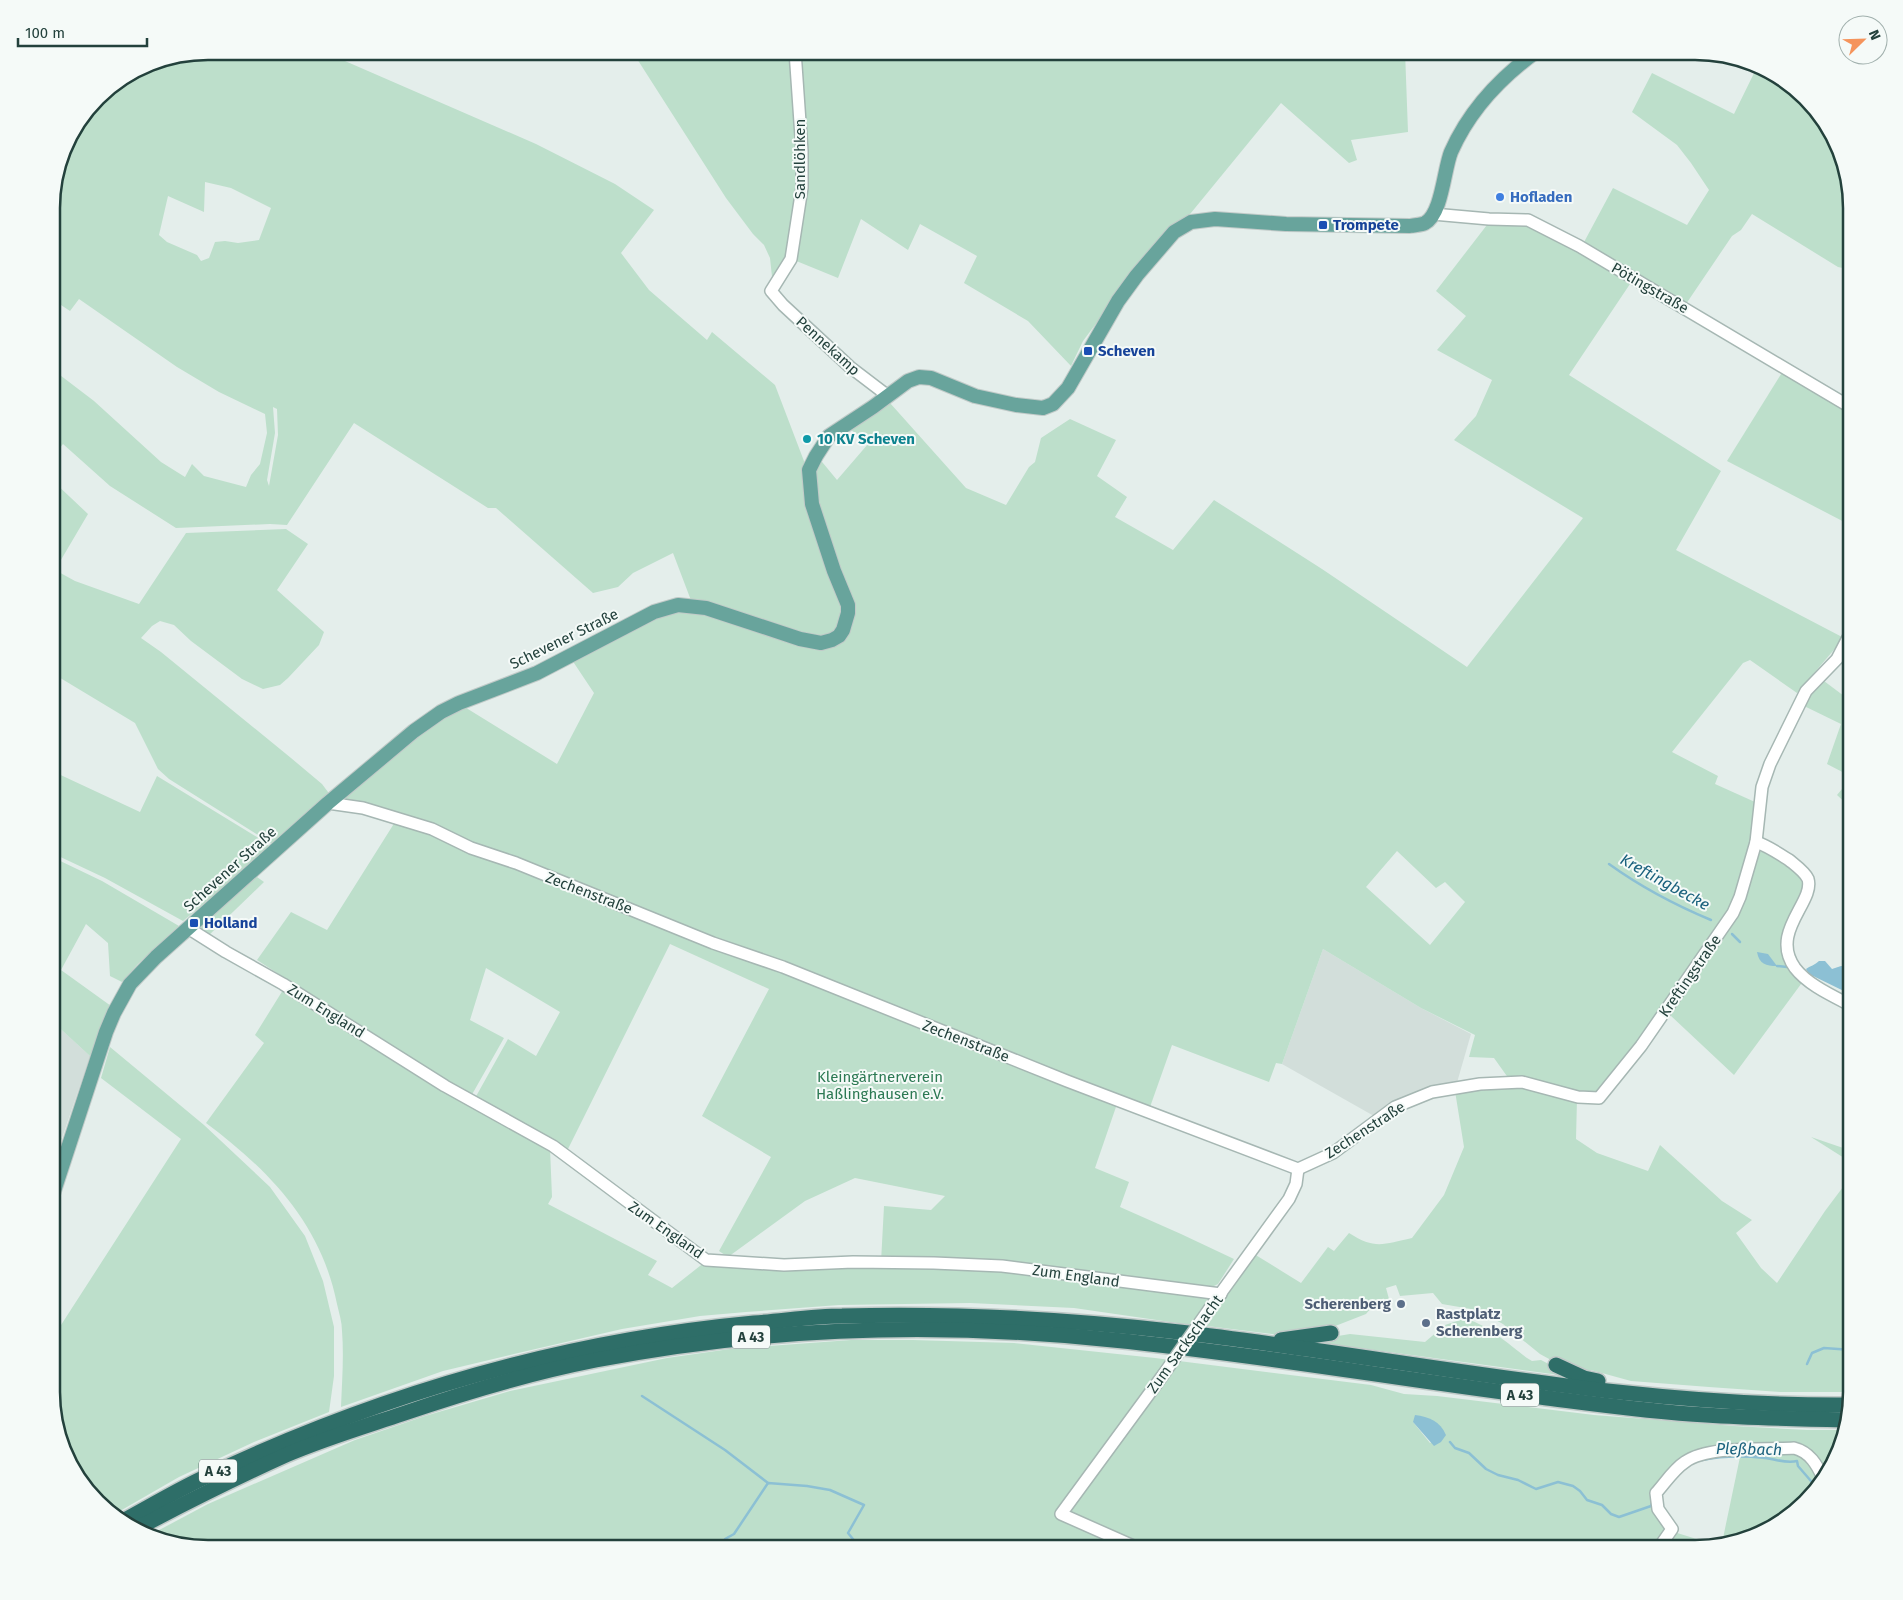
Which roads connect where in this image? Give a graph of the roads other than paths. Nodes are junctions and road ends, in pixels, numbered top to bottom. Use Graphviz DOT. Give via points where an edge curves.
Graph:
graph roads {
  1 [pos="796,60"];
  2 [pos="1526,60"];
  3 [pos="1433,214"];
  4 [pos="771,291"];
  5 [pos="888,396"];
  6 [pos="1843,403"];
  7 [pos="1843,647"];
  8 [pos="328,803"];
  9 [pos="1756,842"];
  10 [pos="188,928"];
  11 [pos="1843,1001"];
  12 [pos="1599,1098"];
  13 [pos="1298,1169"];
  14 [pos="60,1173"];
  15 [pos="1221,1294"];
  16 [pos="1331,1333"];
  17 [pos="1248,1342"];
  18 [pos="1556,1365"];
  19 [pos="1655,1396"];
  20 [pos="1842,1405"];
  21 [pos="1840,1420"];
  22 [pos="1820,1471"];
  23 [pos="130,1517"];
  24 [pos="143,1525"];
  25 [pos="1120,1540"];
  26 [pos="1664,1540"];
  1 -- 4 [label="street, Sandlöhken" via="802,188 790,259"];
  2 -- 3 [label="main road" via="1502,79 1466,124 1450,154"];
  3 -- 5 [label="main road, Schevener Straße" via="1425,223 1410,226 1215,219 1191,222 1166,240 1130,284 1058,400 1043,408 1016,405 975,396 924,377 908,381"];
  3 -- 6 [label="street, Pötingstraße" via="1528,220 1646,284"];
  4 -- 5 [label="street, Pennekamp" via="850,367"];
  5 -- 8 [label="main road, Schevener Straße" via="829,436 810,470 812,504 848,605 839,636 821,643 706,608 678,605 654,612 537,673 441,712"];
  7 -- 9 [label="street, Kreftingstraße" via="1837,659 1806,691 1770,764 1762,787"];
  8 -- 10 [label="main road, Schevener Straße"];
  8 -- 13 [label="street, Zechenstraße" via="363,808 432,829 471,848"];
  9 -- 11 [label="street" via="1768,846 1807,877 1809,886 1788,933 1790,959 1804,978"];
  9 -- 12 [label="street, Kreftingstraße" via="1733,913 1641,1046"];
  10 -- 14 [label="main road, Schevener Straße" via="156,956 121,997 106,1032"];
  10 -- 15 [label="street, Zum England" via="445,1086 553,1146 706,1260 784,1265 853,1262 1002,1266"];
  12 -- 13 [label="street, Zechenstraße" via="1578,1097 1522,1082 1480,1084 1432,1092 1395,1106 1333,1153"];
  13 -- 15 [label="street, Zum Sackschacht" via="1289,1199"];
  15 -- 25 [label="street, Zum Sackschacht, bridge" via="1061,1514"];
  16 -- 17 [label="highway"];
  17 -- 19 [label="highway, A 43"];
  17 -- 23 [label="highway, A 43" via="1179,1332 1013,1317 838,1316 674,1332 508,1366 429,1389 276,1445"];
  18 -- 19 [label="highway" via="1584,1378"];
  19 -- 20 [label="highway, A 43"];
  21 -- 24 [label="highway, A 43" via="1704,1415 1628,1408 1110,1339 983,1330 856,1330 779,1335 598,1359 474,1389 286,1455"];
  22 -- 26 [label="street" via="1803,1450 1794,1448 1719,1450 1703,1454 1685,1462 1656,1493 1658,1509 1672,1529"];
}
